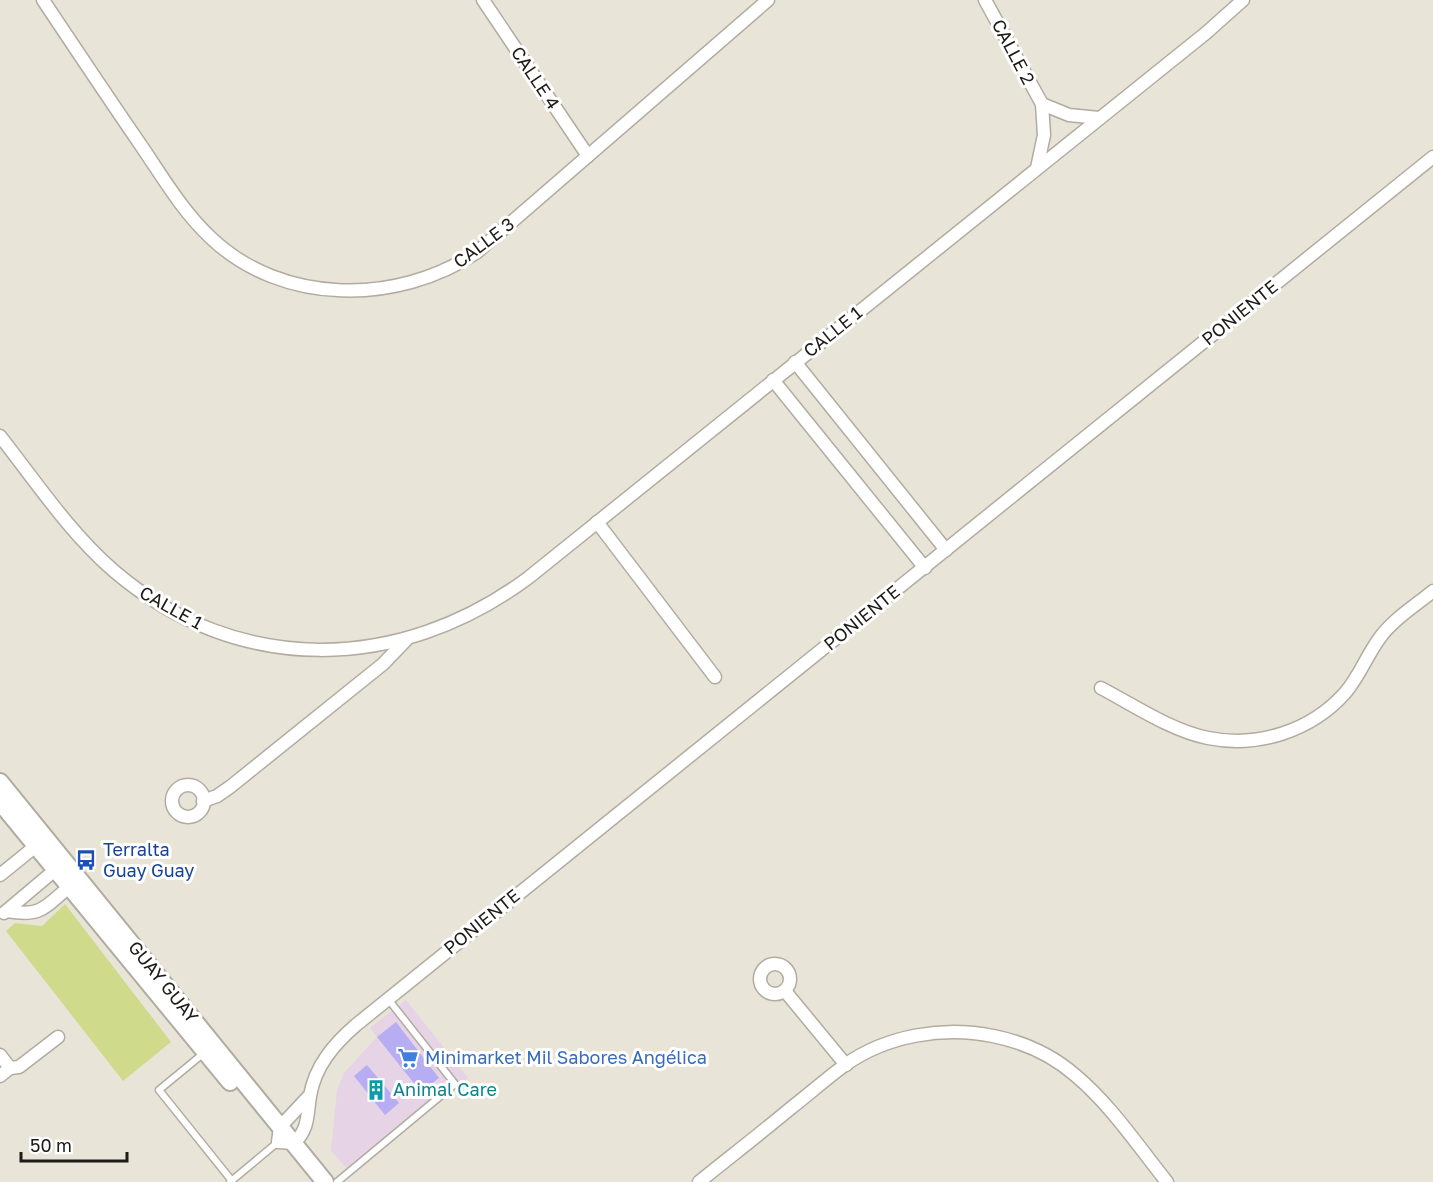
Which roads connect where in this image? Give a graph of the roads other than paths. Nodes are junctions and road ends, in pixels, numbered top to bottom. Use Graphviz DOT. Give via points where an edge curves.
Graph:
graph roads {
  1 [pos="43,0"];
  2 [pos="483,0"];
  3 [pos="768,0"];
  4 [pos="985,0"];
  5 [pos="1244,0"];
  6 [pos="1041,104"];
  7 [pos="1099,118"];
  8 [pos="588,156"];
  9 [pos="1433,157"];
  10 [pos="1037,168"];
  11 [pos="795,362"];
  12 [pos="772,380"];
  13 [pos="0,436"];
  14 [pos="597,522"];
  15 [pos="946,550"];
  16 [pos="925,568"];
  17 [pos="1433,591"];
  18 [pos="407,639"];
  19 [pos="715,677"];
  20 [pos="1101,688"];
  21 [pos="0,782"];
  22 [pos="203,801"];
  23 [pos="0,802"];
  24 [pos="40,842"];
  25 [pos="55,870"];
  26 [pos="0,874"];
  27 [pos="69,887"];
  28 [pos="3,913"];
  29 [pos="785,991"];
  30 [pos="388,999"];
  31 [pos="58,1037"];
  32 [pos="210,1049"];
  33 [pos="0,1055"];
  34 [pos="846,1065"];
  35 [pos="5,1072"];
  36 [pos="310,1095"];
  37 [pos="284,1138"];
  38 [pos="231,1181"];
  39 [pos="310,1182"];
  40 [pos="325,1182"];
  41 [pos="337,1182"];
  42 [pos="699,1182"];
  43 [pos="1167,1182"];
  1 -- 8 [label="street, CALLE 3" via="192,219 233,256 297,284 357,291 434,276 477,252"];
  2 -- 8 [label="street, CALLE 4"];
  3 -- 8 [label="street, CALLE 3"];
  4 -- 6 [label="street, CALLE 2"];
  5 -- 7 [label="street, CALLE 1"];
  6 -- 7 [label="street, CALLE 2" via="1070,115"];
  6 -- 10 [label="street, CALLE 2" via="1044,135"];
  7 -- 10 [label="street, CALLE 1"];
  9 -- 15 [label="street, PONIENTE"];
  10 -- 11 [label="street, CALLE 1"];
  11 -- 12 [label="street, CALLE 1"];
  11 -- 15 [label="street"];
  12 -- 14 [label="street, CALLE 1"];
  12 -- 16 [label="street"];
  13 -- 18 [label="street, CALLE 1" via="94,553 133,586 190,620 234,637 294,649 351,649"];
  14 -- 18 [label="street, CALLE 1" via="496,600 463,618"];
  14 -- 19 [label="street"];
  15 -- 16 [label="street, PONIENTE"];
  16 -- 30 [label="street, PONIENTE"];
  17 -- 20 [label="street" via="1384,633 1336,702 1299,728 1275,736 1236,741 1208,738"];
  18 -- 22 [label="street, CALLE 1" via="383,664 223,792"];
  21 -- 24 [label="street, GUAY GUAY"];
  23 -- 24 [label="street, GUAY GUAY"];
  24 -- 25 [label="street, GUAY GUAY"];
  24 -- 26 [label="street"];
  24 -- 32 [label="street, GUAY GUAY"];
  25 -- 27 [label="street, GUAY GUAY"];
  25 -- 28 [label="street"];
  27 -- 28 [label="street" via="39,911"];
  27 -- 32 [label="street, GUAY GUAY"];
  29 -- 34 [label="street"];
  30 -- 36 [label="street, PONIENTE" via="333,1048 318,1071"];
  30 -- 41 [label="lane" via="455,1084"];
  31 -- 35 [label="street" via="19,1067"];
  32 -- 37 [label="street, GUAY GUAY"];
  32 -- 38 [label="lane" via="159,1090"];
  33 -- 35 [label="street"];
  34 -- 42 [label="street"];
  34 -- 43 [label="street" via="891,1042 930,1034 975,1033 1019,1043 1052,1058 1088,1086"];
  36 -- 37 [label="street, PONIENTE"];
  36 -- 37 [label="street, PONIENTE" via="303,1133"];
  37 -- 38 [label="lane"];
  37 -- 39 [label="street, GUAY GUAY"];
  37 -- 40 [label="street, GUAY GUAY"];
}
